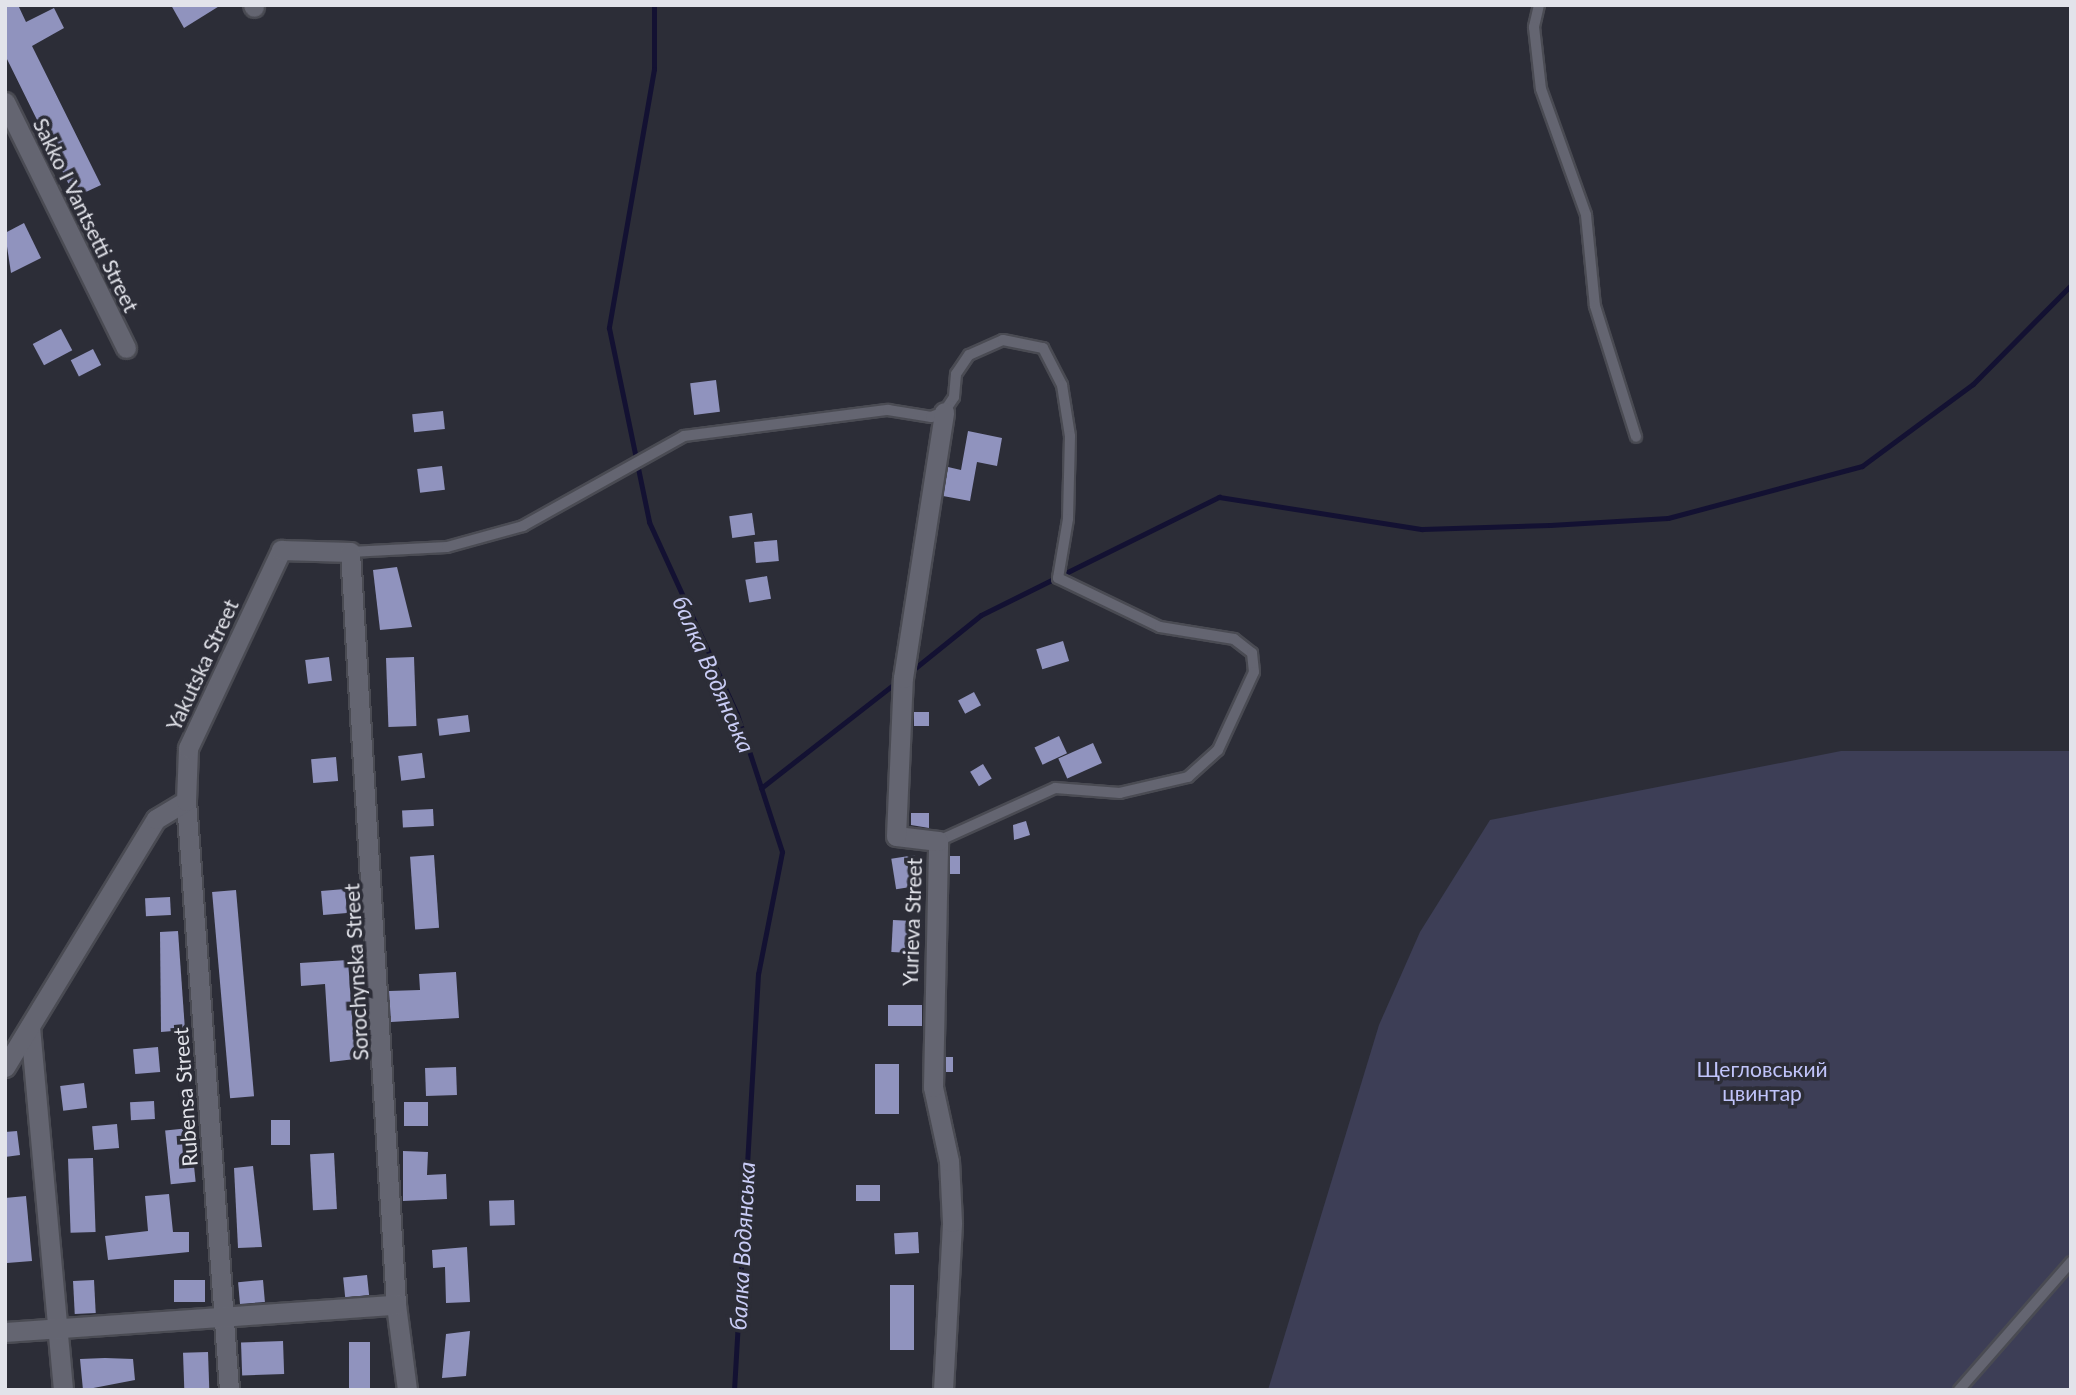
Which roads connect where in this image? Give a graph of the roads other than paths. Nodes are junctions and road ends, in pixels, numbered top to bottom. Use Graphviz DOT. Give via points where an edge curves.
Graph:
graph roads {
  1 [pos="1539,5"];
  2 [pos="5,102"];
  3 [pos="126,348"];
  4 [pos="944,412"];
  5 [pos="1636,437"];
  6 [pos="350,552"];
  7 [pos="186,801"];
  8 [pos="938,841"];
  9 [pos="30,1027"];
  10 [pos="5,1067"];
  11 [pos="2071,1262"];
  12 [pos="396,1306"];
  13 [pos="224,1317"];
  14 [pos="58,1329"];
  15 [pos="5,1332"];
  16 [pos="63,1390"];
  17 [pos="229,1390"];
  18 [pos="407,1390"];
  19 [pos="943,1390"];
  20 [pos="1959,1390"];
  1 -- 5 [label="lane" via="1534,27 1541,89 1586,215 1595,306"];
  2 -- 3 [label="street, Sakko I Vantsetti Street"];
  4 -- 6 [label="lane" via="888,410 684,436 645,453 523,526 447,547"];
  4 -- 8 [label="street, Yurieva Street" via="903,678 895,836"];
  4 -- 8 [label="lane" via="969,355 1003,340 1043,348 1062,385 1070,436 1068,519 1058,578 1160,627 1234,639 1255,663 1231,730 1188,777 1120,793 1055,788"];
  6 -- 7 [label="street, Yakutska Street" via="281,550 188,748"];
  6 -- 12 [label="street, Sorochynska Street"];
  7 -- 9 [label="street" via="156,819"];
  7 -- 13 [label="street, Rubensa Street"];
  8 -- 19 [label="street, Yurieva Street" via="933,1087 949,1161 952,1222"];
  9 -- 10 [label="street"];
  9 -- 14 [label="street"];
  11 -- 20 [label="lane"];
  12 -- 13 [label="street"];
  12 -- 18 [label="street, Sorochynska Street"];
  13 -- 14 [label="street"];
  13 -- 17 [label="street, Rubensa Street"];
  14 -- 15 [label="street"];
  14 -- 16 [label="street"];
}
